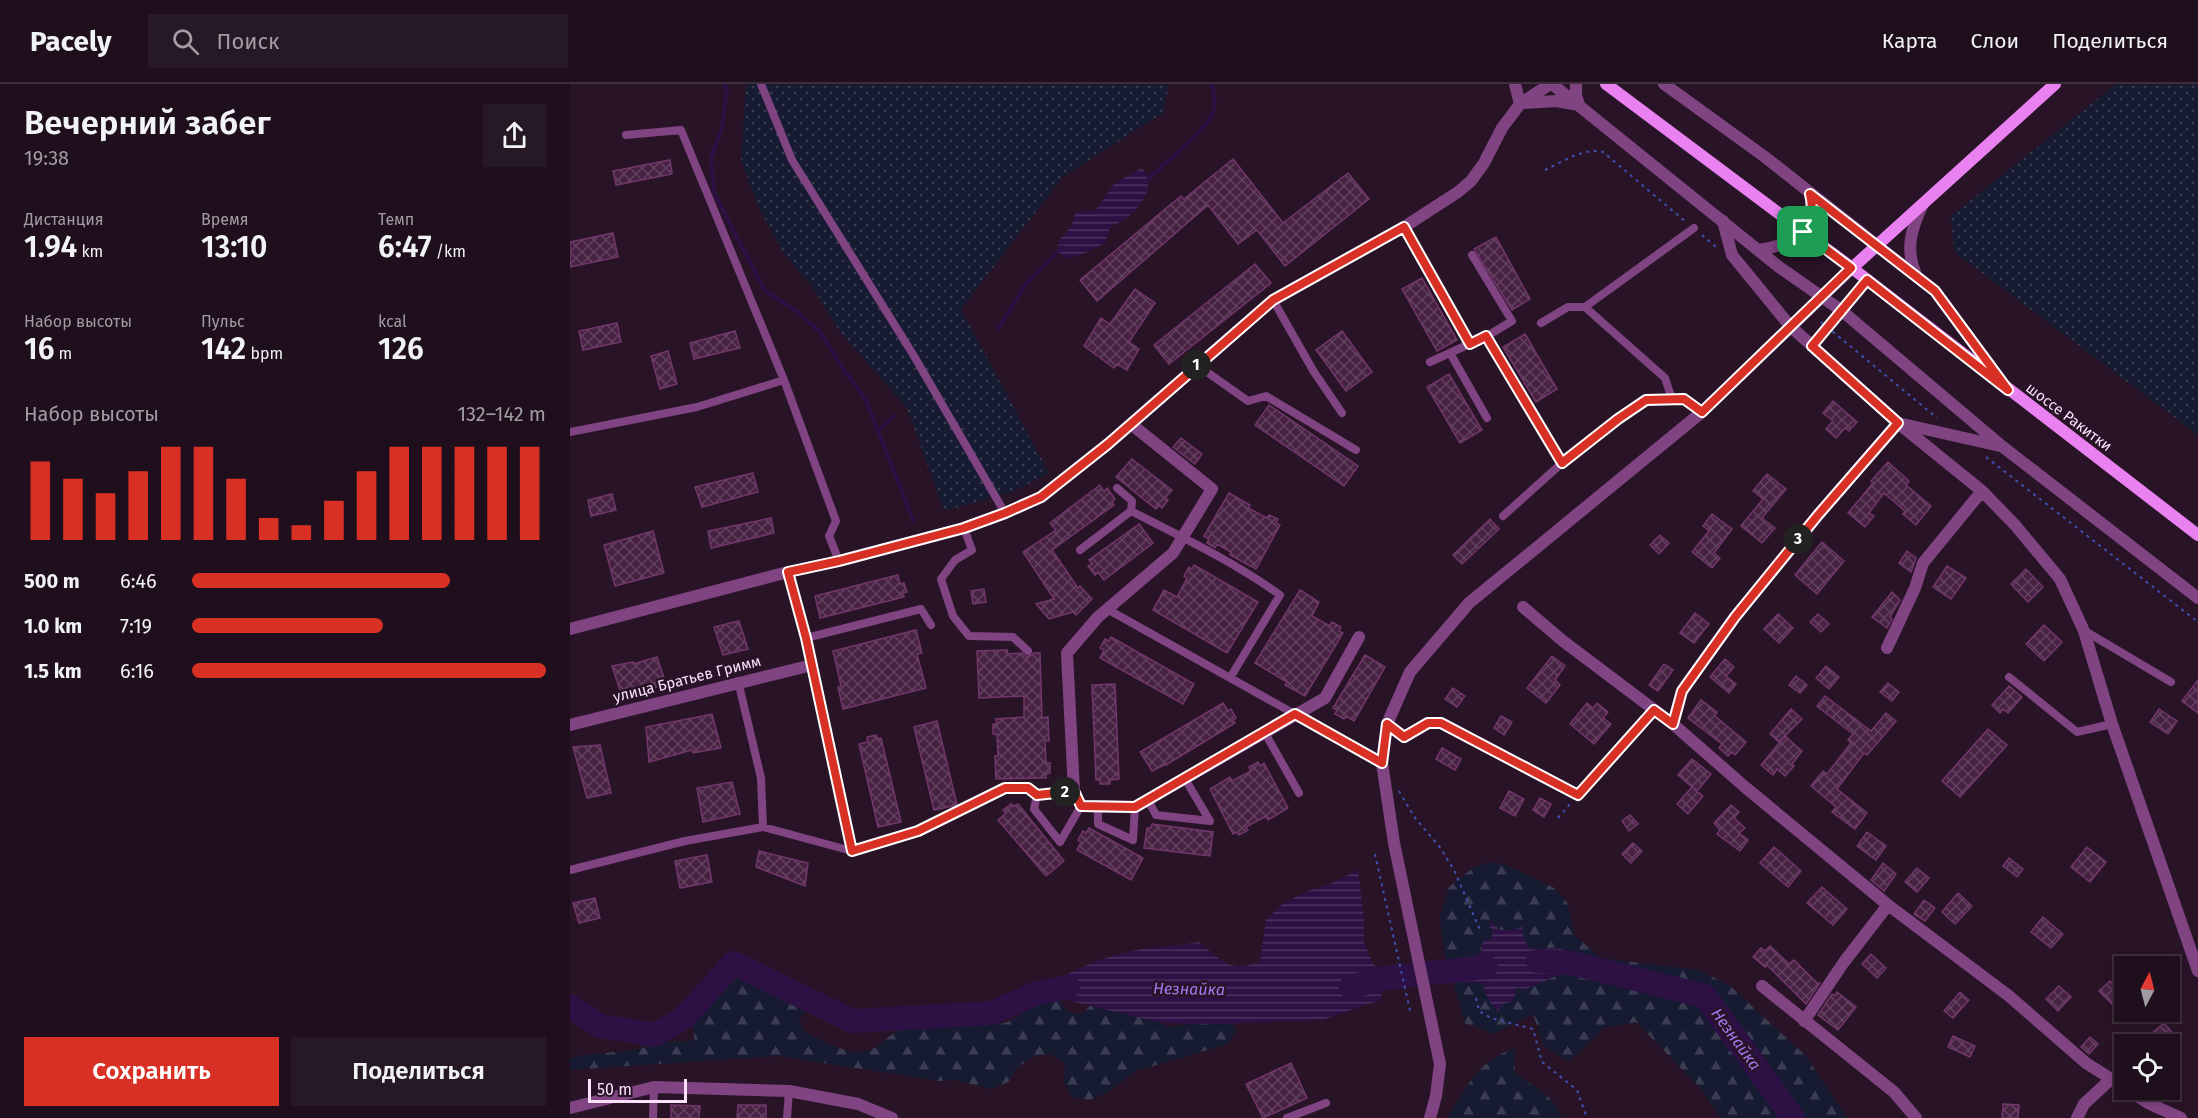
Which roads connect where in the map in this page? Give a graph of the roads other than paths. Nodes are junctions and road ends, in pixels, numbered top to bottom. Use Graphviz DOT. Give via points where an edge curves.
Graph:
graph roads {
  1 [pos="761,84"];
  2 [pos="1515,84"];
  3 [pos="1551,84"];
  4 [pos="1576,84"];
  5 [pos="1606,84"];
  6 [pos="1664,84"];
  7 [pos="2055,84"];
  8 [pos="1520,104"];
  9 [pos="1579,105"];
  10 [pos="627,135"];
  11 [pos="1810,194"];
  12 [pos="1924,203"];
  13 [pos="1723,221"];
  14 [pos="1404,227"];
  15 [pos="1694,228"];
  16 [pos="1803,232"];
  17 [pos="1878,244"];
  18 [pos="1758,250"];
  19 [pos="1472,255"];
  20 [pos="1851,268"];
  21 [pos="1917,276"];
  22 [pos="1821,297"];
  23 [pos="1273,300"];
  24 [pos="1585,307"];
  25 [pos="1540,323"];
  26 [pos="1790,326"];
  27 [pos="1486,336"];
  28 [pos="1470,344"];
  29 [pos="1450,353"];
  30 [pos="1430,362"];
  31 [pos="1197,365"];
  32 [pos="784,380"];
  33 [pos="2008,390"];
  34 [pos="1672,399"];
  35 [pos="1702,412"];
  36 [pos="1342,413"];
  37 [pos="1487,418"];
  38 [pos="1898,423"];
  39 [pos="1131,424"];
  40 [pos="570,432"];
  41 [pos="2003,447"];
  42 [pos="1356,450"];
  43 [pos="1562,463"];
  44 [pos="1117,488"];
  45 [pos="1982,491"];
  46 [pos="1131,511"];
  47 [pos="1005,513"];
  48 [pos="1503,516"];
  49 [pos="964,528"];
  50 [pos="2198,535"];
  51 [pos="1182,537"];
  52 [pos="1080,550"];
  53 [pos="839,561"];
  54 [pos="788,572"];
  55 [pos="2198,598"];
  56 [pos="1523,608"];
  57 [pos="1107,609"];
  58 [pos="931,625"];
  59 [pos="570,628"];
  60 [pos="2084,631"];
  61 [pos="1359,637"];
  62 [pos="806,638"];
  63 [pos="1887,648"];
  64 [pos="1028,651"];
  65 [pos="812,665"];
  66 [pos="2009,677"];
  67 [pos="1230,678"];
  68 [pos="738,681"];
  69 [pos="2171,682"];
  70 [pos="1295,714"];
  71 [pos="570,724"];
  72 [pos="1387,724"];
  73 [pos="1673,724"];
  74 [pos="2112,724"];
  75 [pos="1265,733"];
  76 [pos="1382,763"];
  77 [pos="1185,778"];
  78 [pos="1074,791"];
  79 [pos="1299,792"];
  80 [pos="1037,795"];
  81 [pos="1578,795"];
  82 [pos="1149,800"];
  83 [pos="1081,806"];
  84 [pos="1098,807"];
  85 [pos="1135,807"];
  86 [pos="763,827"];
  87 [pos="852,851"];
  88 [pos="570,870"];
  89 [pos="1888,905"];
  90 [pos="2198,971"];
  91 [pos="1762,986"];
  92 [pos="1804,1021"];
  93 [pos="2111,1079"];
  94 [pos="2114,1081"];
  95 [pos="654,1087"];
  96 [pos="789,1091"];
  97 [pos="2143,1100"];
  98 [pos="1326,1103"];
  99 [pos="570,1107"];
  100 [pos="653,1118"];
  101 [pos="787,1118"];
  102 [pos="892,1118"];
  103 [pos="1287,1118"];
  104 [pos="1430,1118"];
  105 [pos="1916,1118"];
  106 [pos="2078,1118"];
  107 [pos="2181,1118"];
  1 -- 47 [label="lane" via="792,160 914,356"];
  2 -- 8 [label="street"];
  3 -- 8 [label="street"];
  3 -- 9 [label="street"];
  4 -- 9 [label="street"];
  5 -- 16 [label="main road, шоссе Ракитки"];
  6 -- 11 [label="street"];
  7 -- 12 [label="main road"];
  8 -- 9 [label="street" via="1556,101"];
  8 -- 14 [label="street" via="1472,181"];
  9 -- 13 [label="street"];
  10 -- 32 [label="lane" via="681,130"];
  11 -- 16 [label="street" via="1812,216"];
  11 -- 17 [label="street"];
  12 -- 17 [label="main road"];
  12 -- 21 [label="street" via="1913,225 1909,247"];
  13 -- 18 [label="street"];
  13 -- 26 [label="street" via="1732,255"];
  14 -- 23 [label="street"];
  14 -- 28 [label="lane"];
  15 -- 24 [label="lane"];
  16 -- 18 [label="street" via="1782,244"];
  16 -- 20 [label="main road, шоссе Ракитки"];
  17 -- 20 [label="main road"];
  17 -- 21 [label="street"];
  18 -- 22 [label="street"];
  19 -- 27 [label="lane" via="1512,321"];
  20 -- 22 [label="street"];
  20 -- 33 [label="main road, шоссе Ракитки"];
  21 -- 33 [label="street" via="1935,291"];
  22 -- 26 [label="street"];
  22 -- 41 [label="street"];
  23 -- 31 [label="street"];
  23 -- 36 [label="lane"];
  24 -- 25 [label="lane" via="1568,307"];
  24 -- 34 [label="lane" via="1665,378"];
  26 -- 35 [label="street"];
  26 -- 38 [label="street"];
  27 -- 28 [label="lane"];
  27 -- 43 [label="lane"];
  28 -- 29 [label="lane"];
  29 -- 30 [label="lane"];
  29 -- 37 [label="lane"];
  31 -- 39 [label="street"];
  31 -- 42 [label="lane" via="1248,401 1266,396"];
  32 -- 40 [label="lane" via="697,407"];
  32 -- 53 [label="lane" via="836,521 829,536"];
  33 -- 50 [label="main road, шоссе Ракитки"];
  34 -- 35 [label="lane" via="1684,399"];
  34 -- 43 [label="lane" via="1646,400"];
  35 -- 72 [label="street" via="1469,603 1410,672"];
  38 -- 41 [label="street"];
  38 -- 45 [label="street"];
  38 -- 73 [label="street" via="1735,617 1682,691"];
  39 -- 47 [label="street" via="1041,497"];
  39 -- 51 [label="street" via="1212,489"];
  41 -- 55 [label="street"];
  43 -- 48 [label="lane"];
  44 -- 46 [label="lane" via="1132,501"];
  45 -- 60 [label="street" via="2060,579"];
  45 -- 63 [label="street" via="1923,562"];
  46 -- 51 [label="lane"];
  46 -- 52 [label="lane"];
  47 -- 49 [label="street"];
  49 -- 53 [label="street"];
  49 -- 64 [label="lane" via="972,550 955,560 941,579 953,616 969,636 1013,638"];
  51 -- 57 [label="street" via="1173,553"];
  51 -- 67 [label="lane" via="1280,595"];
  53 -- 54 [label="street"];
  54 -- 59 [label="street"];
  54 -- 62 [label="lane"];
  56 -- 73 [label="street"];
  57 -- 67 [label="lane"];
  57 -- 78 [label="street" via="1067,653"];
  58 -- 62 [label="lane" via="921,609"];
  60 -- 69 [label="lane"];
  60 -- 74 [label="street"];
  61 -- 70 [label="street" via="1325,698"];
  62 -- 65 [label="lane"];
  65 -- 68 [label="street, улица Братьев Гримм"];
  65 -- 87 [label="lane"];
  66 -- 74 [label="lane" via="2077,732"];
  67 -- 70 [label="lane"];
  68 -- 71 [label="street, улица Братьев Гримм"];
  68 -- 86 [label="lane" via="761,778"];
  70 -- 75 [label="street"];
  70 -- 76 [label="lane"];
  72 -- 76 [label="street"];
  72 -- 81 [label="street" via="1404,737 1428,723 1441,723"];
  73 -- 89 [label="street"];
  74 -- 90 [label="street"];
  75 -- 77 [label="street"];
  75 -- 79 [label="lane"];
  76 -- 104 [label="street" via="1394,843 1440,1064"];
  77 -- 82 [label="street"];
  77 -- 82 [label="lane" via="1210,821 1156,815"];
  78 -- 80 [label="lane"];
  78 -- 83 [label="street"];
  80 -- 83 [label="lane" via="1034,809 1060,842"];
  80 -- 87 [label="lane" via="1028,788 1005,788 918,831"];
  82 -- 85 [label="street"];
  83 -- 84 [label="street"];
  84 -- 85 [label="street"];
  84 -- 85 [label="lane" via="1098,824 1133,840"];
  86 -- 87 [label="lane"];
  86 -- 88 [label="lane" via="685,841"];
  89 -- 92 [label="street"];
  89 -- 93 [label="street"];
  91 -- 92 [label="street"];
  92 -- 105 [label="street" via="1894,1092"];
  93 -- 94 [label="street"];
  93 -- 106 [label="street" via="2084,1104"];
  95 -- 96 [label="street"];
  95 -- 99 [label="street"];
  95 -- 100 [label="lane"];
  96 -- 101 [label="lane"];
  96 -- 102 [label="street" via="858,1104"];
  97 -- 107 [label="street"];
  98 -- 103 [label="lane"];
}
